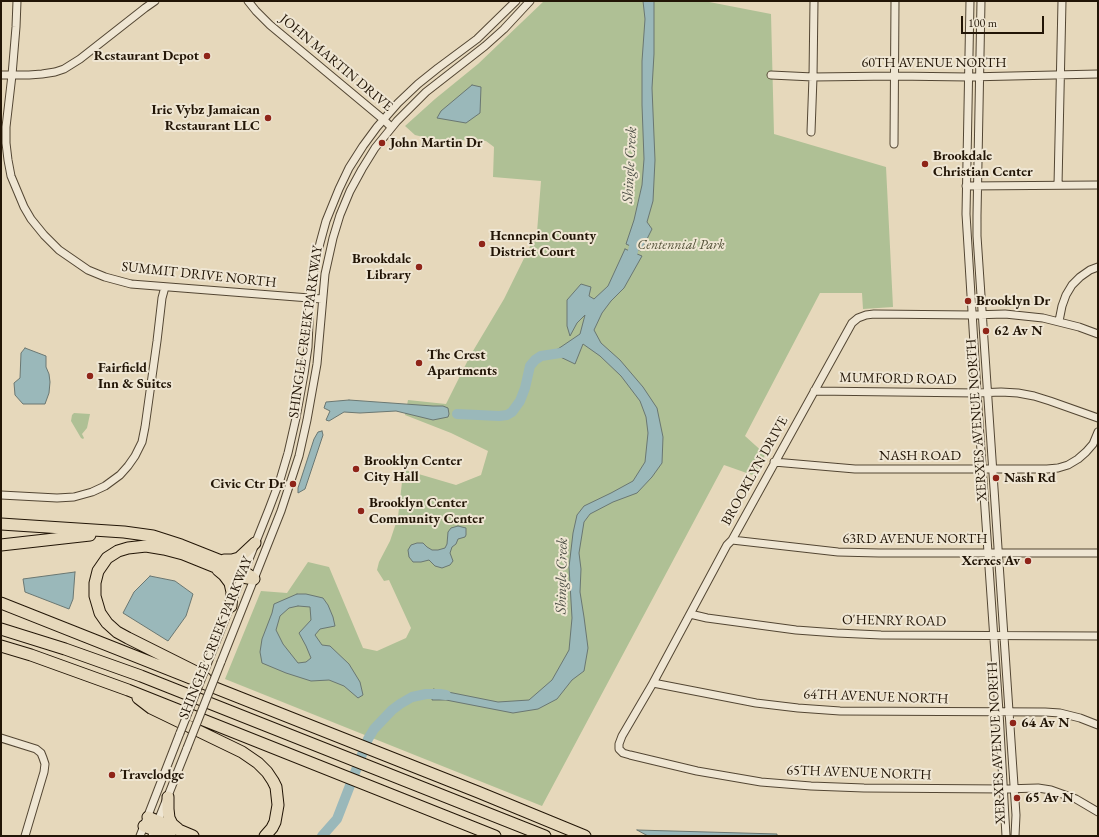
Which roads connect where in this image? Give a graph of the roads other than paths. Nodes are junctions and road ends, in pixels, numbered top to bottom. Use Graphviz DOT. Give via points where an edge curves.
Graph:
graph roads {
  1 [pos="17,1"];
  2 [pos="155,1"];
  3 [pos="248,1"];
  4 [pos="516,1"];
  5 [pos="530,1"];
  6 [pos="814,1"];
  7 [pos="895,1"];
  8 [pos="970,1"];
  9 [pos="981,1"];
  10 [pos="1062,1"];
  11 [pos="1098,74"];
  12 [pos="1,75"];
  13 [pos="12,75"];
  14 [pos="770,75"];
  15 [pos="1060,75"];
  16 [pos="813,76"];
  17 [pos="894,76"];
  18 [pos="968,77"];
  19 [pos="980,77"];
  20 [pos="384,120"];
  21 [pos="391,127"];
  22 [pos="811,132"];
  23 [pos="894,144"];
  24 [pos="1058,185"];
  25 [pos="1098,185"];
  26 [pos="966,186"];
  27 [pos="978,186"];
  28 [pos="1098,267"];
  29 [pos="165,287"];
  30 [pos="310,298"];
  31 [pos="322,299"];
  32 [pos="983,314"];
  33 [pos="972,315"];
  34 [pos="1059,322"];
  35 [pos="1098,334"];
  36 [pos="814,391"];
  37 [pos="988,392"];
  38 [pos="977,393"];
  39 [pos="1098,418"];
  40 [pos="1098,432"];
  41 [pos="774,462"];
  42 [pos="982,469"];
  43 [pos="993,469"];
  44 [pos="1,495"];
  45 [pos="1,524"];
  46 [pos="143,534"];
  47 [pos="732,540"];
  48 [pos="255,543"];
  49 [pos="1,545"];
  50 [pos="988,553"];
  51 [pos="999,553"];
  52 [pos="1098,553"];
  53 [pos="205,558"];
  54 [pos="243,574"];
  55 [pos="254,579"];
  56 [pos="1,603"];
  57 [pos="231,606"];
  58 [pos="690,614"];
  59 [pos="1,629"];
  60 [pos="994,636"];
  61 [pos="1004,636"];
  62 [pos="1098,636"];
  63 [pos="1,646"];
  64 [pos="652,683"];
  65 [pos="215,687"];
  66 [pos="128,690"];
  67 [pos="999,712"];
  68 [pos="1009,712"];
  69 [pos="1098,725"];
  70 [pos="1,738"];
  71 [pos="619,749"];
  72 [pos="1004,789"];
  73 [pos="1014,789"];
  74 [pos="168,797"];
  75 [pos="1098,812"];
  76 [pos="150,828"];
  77 [pos="188,834"];
  78 [pos="25,836"];
  79 [pos="170,836"];
  80 [pos="265,836"];
  81 [pos="496,836"];
  82 [pos="545,836"];
  83 [pos="584,836"];
  84 [pos="1006,836"];
  85 [pos="1014,836"];
  1 -- 13 [label="street, SUMMIT DRIVE NORTH"];
  2 -- 13 [label="street" via="80,60 64,69 42,74"];
  3 -- 20 [label="street, JOHN MARTIN DRIVE" via="270,25"];
  4 -- 20 [label="street, SHINGLE CREEK PARKWAY" via="477,39 418,84"];
  5 -- 21 [label="street, SHINGLE CREEK PARKWAY" via="504,29 426,92"];
  6 -- 16 [label="street"];
  7 -- 17 [label="street"];
  8 -- 18 [label="street, XERXES AVENUE NORTH"];
  9 -- 19 [label="street, XERXES AVENUE NORTH"];
  10 -- 15 [label="street"];
  11 -- 15 [label="street, 60TH AVENUE NORTH"];
  12 -- 13 [label="street"];
  13 -- 29 [label="street, SUMMIT DRIVE NORTH" via="6,127 8,160 17,192 31,219 59,250 88,270 131,284"];
  14 -- 16 [label="street, 60TH AVENUE NORTH"];
  15 -- 19 [label="street, 60TH AVENUE NORTH"];
  15 -- 24 [label="street"];
  16 -- 17 [label="street, 60TH AVENUE NORTH"];
  16 -- 22 [label="street"];
  17 -- 18 [label="street, 60TH AVENUE NORTH"];
  17 -- 23 [label="street"];
  18 -- 19 [label="street, 60TH AVENUE NORTH"];
  18 -- 26 [label="street, XERXES AVENUE NORTH"];
  19 -- 27 [label="street, XERXES AVENUE NORTH"];
  20 -- 21 [label="street, JOHN MARTIN DRIVE"];
  20 -- 30 [label="street, SHINGLE CREEK PARKWAY" via="349,168 330,211 318,252"];
  21 -- 31 [label="street, SHINGLE CREEK PARKWAY" via="362,169 340,215 329,250"];
  24 -- 25 [label="street"];
  24 -- 27 [label="street"];
  26 -- 27 [label="street"];
  26 -- 33 [label="street, XERXES AVENUE NORTH"];
  27 -- 32 [label="street, XERXES AVENUE NORTH"];
  28 -- 34 [label="street" via="1090,270 1072,285 1062,306"];
  29 -- 30 [label="street, SUMMIT DRIVE NORTH"];
  29 -- 44 [label="street" via="142,442 128,466 105,486 74,497"];
  30 -- 31 [label="street, SUMMIT DRIVE NORTH"];
  30 -- 48 [label="street, SHINGLE CREEK PARKWAY" via="308,347 295,422 280,480"];
  31 -- 55 [label="street, SHINGLE CREEK PARKWAY" via="317,364 301,446 288,490"];
  32 -- 33 [label="street, BROOKLYN DRIVE"];
  32 -- 34 [label="street, BROOKLYN DRIVE" via="1024,316"];
  32 -- 37 [label="street, XERXES AVENUE NORTH"];
  33 -- 36 [label="street, BROOKLYN DRIVE" via="874,314 858,318 852,323"];
  33 -- 38 [label="street, XERXES AVENUE NORTH"];
  34 -- 35 [label="street, BROOKLYN DRIVE"];
  36 -- 38 [label="street, MUMFORD ROAD"];
  36 -- 41 [label="street, BROOKLYN DRIVE"];
  37 -- 38 [label="street, MUMFORD ROAD"];
  37 -- 39 [label="street, MUMFORD ROAD" via="1034,396"];
  37 -- 43 [label="street, XERXES AVENUE NORTH"];
  38 -- 42 [label="street, XERXES AVENUE NORTH"];
  40 -- 43 [label="street, NASH ROAD" via="1086,452 1068,465 1047,469"];
  41 -- 42 [label="street, NASH ROAD" via="855,469"];
  41 -- 47 [label="street, BROOKLYN DRIVE"];
  42 -- 43 [label="street, NASH ROAD"];
  42 -- 50 [label="street, XERXES AVENUE NORTH"];
  43 -- 51 [label="street, XERXES AVENUE NORTH"];
  45 -- 46 [label="highway"];
  46 -- 49 [label="highway" via="89,535"];
  46 -- 53 [label="highway" via="165,540"];
  47 -- 50 [label="street, 63RD AVENUE NORTH" via="838,552"];
  47 -- 58 [label="street, BROOKLYN DRIVE"];
  48 -- 53 [label="highway" via="235,560"];
  48 -- 54 [label="street, SHINGLE CREEK PARKWAY"];
  50 -- 51 [label="street, 63RD AVENUE NORTH"];
  50 -- 60 [label="street, XERXES AVENUE NORTH"];
  51 -- 52 [label="street, 63RD AVENUE NORTH"];
  51 -- 61 [label="street, XERXES AVENUE NORTH"];
  53 -- 54 [label="highway" via="239,568"];
  53 -- 57 [label="highway" via="230,583"];
  53 -- 65 [label="highway" via="155,547 123,549 108,558 101,566 96,577 94,596 104,619 117,632 200,674"];
  54 -- 55 [label="highway"];
  54 -- 57 [label="street, SHINGLE CREEK PARKWAY"];
  55 -- 74 [label="street, SHINGLE CREEK PARKWAY, bridge"];
  56 -- 65 [label="highway"];
  57 -- 76 [label="street, SHINGLE CREEK PARKWAY, bridge" via="176,744"];
  58 -- 60 [label="street, O'HENRY ROAD" via="796,630 881,635"];
  58 -- 64 [label="street, BROOKLYN DRIVE"];
  59 -- 82 [label="highway" via="64,648 129,672"];
  60 -- 61 [label="street, O'HENRY ROAD"];
  60 -- 67 [label="street, XERXES AVENUE NORTH"];
  61 -- 62 [label="street, O'HENRY ROAD"];
  61 -- 68 [label="street, XERXES AVENUE NORTH"];
  63 -- 66 [label="highway"];
  64 -- 67 [label="street, 64TH AVENUE NORTH" via="756,703 840,711"];
  64 -- 71 [label="street, BROOKLYN DRIVE" via="622,736"];
  65 -- 83 [label="highway"];
  66 -- 80 [label="highway" via="151,708 242,752 262,767 273,781 278,805 275,822"];
  66 -- 81 [label="highway"];
  67 -- 68 [label="street, 64TH AVENUE NORTH"];
  67 -- 72 [label="street, XERXES AVENUE NORTH"];
  68 -- 69 [label="street, 64TH AVENUE NORTH" via="1060,713"];
  68 -- 73 [label="street, XERXES AVENUE NORTH"];
  70 -- 78 [label="street" via="36,749 43,758 44,772"];
  71 -- 72 [label="street, 65TH AVENUE NORTH" via="630,755 697,771 774,783 864,788"];
  72 -- 73 [label="street, 65TH AVENUE NORTH"];
  72 -- 84 [label="street, XERXES AVENUE NORTH"];
  73 -- 75 [label="street, 65TH AVENUE NORTH" via="1051,790 1076,799"];
  73 -- 85 [label="street, XERXES AVENUE NORTH"];
  74 -- 76 [label="street, SHINGLE CREEK PARKWAY"];
  74 -- 77 [label="highway" via="170,821"];
  76 -- 77 [label="highway"];
  76 -- 79 [label="highway"];
}
